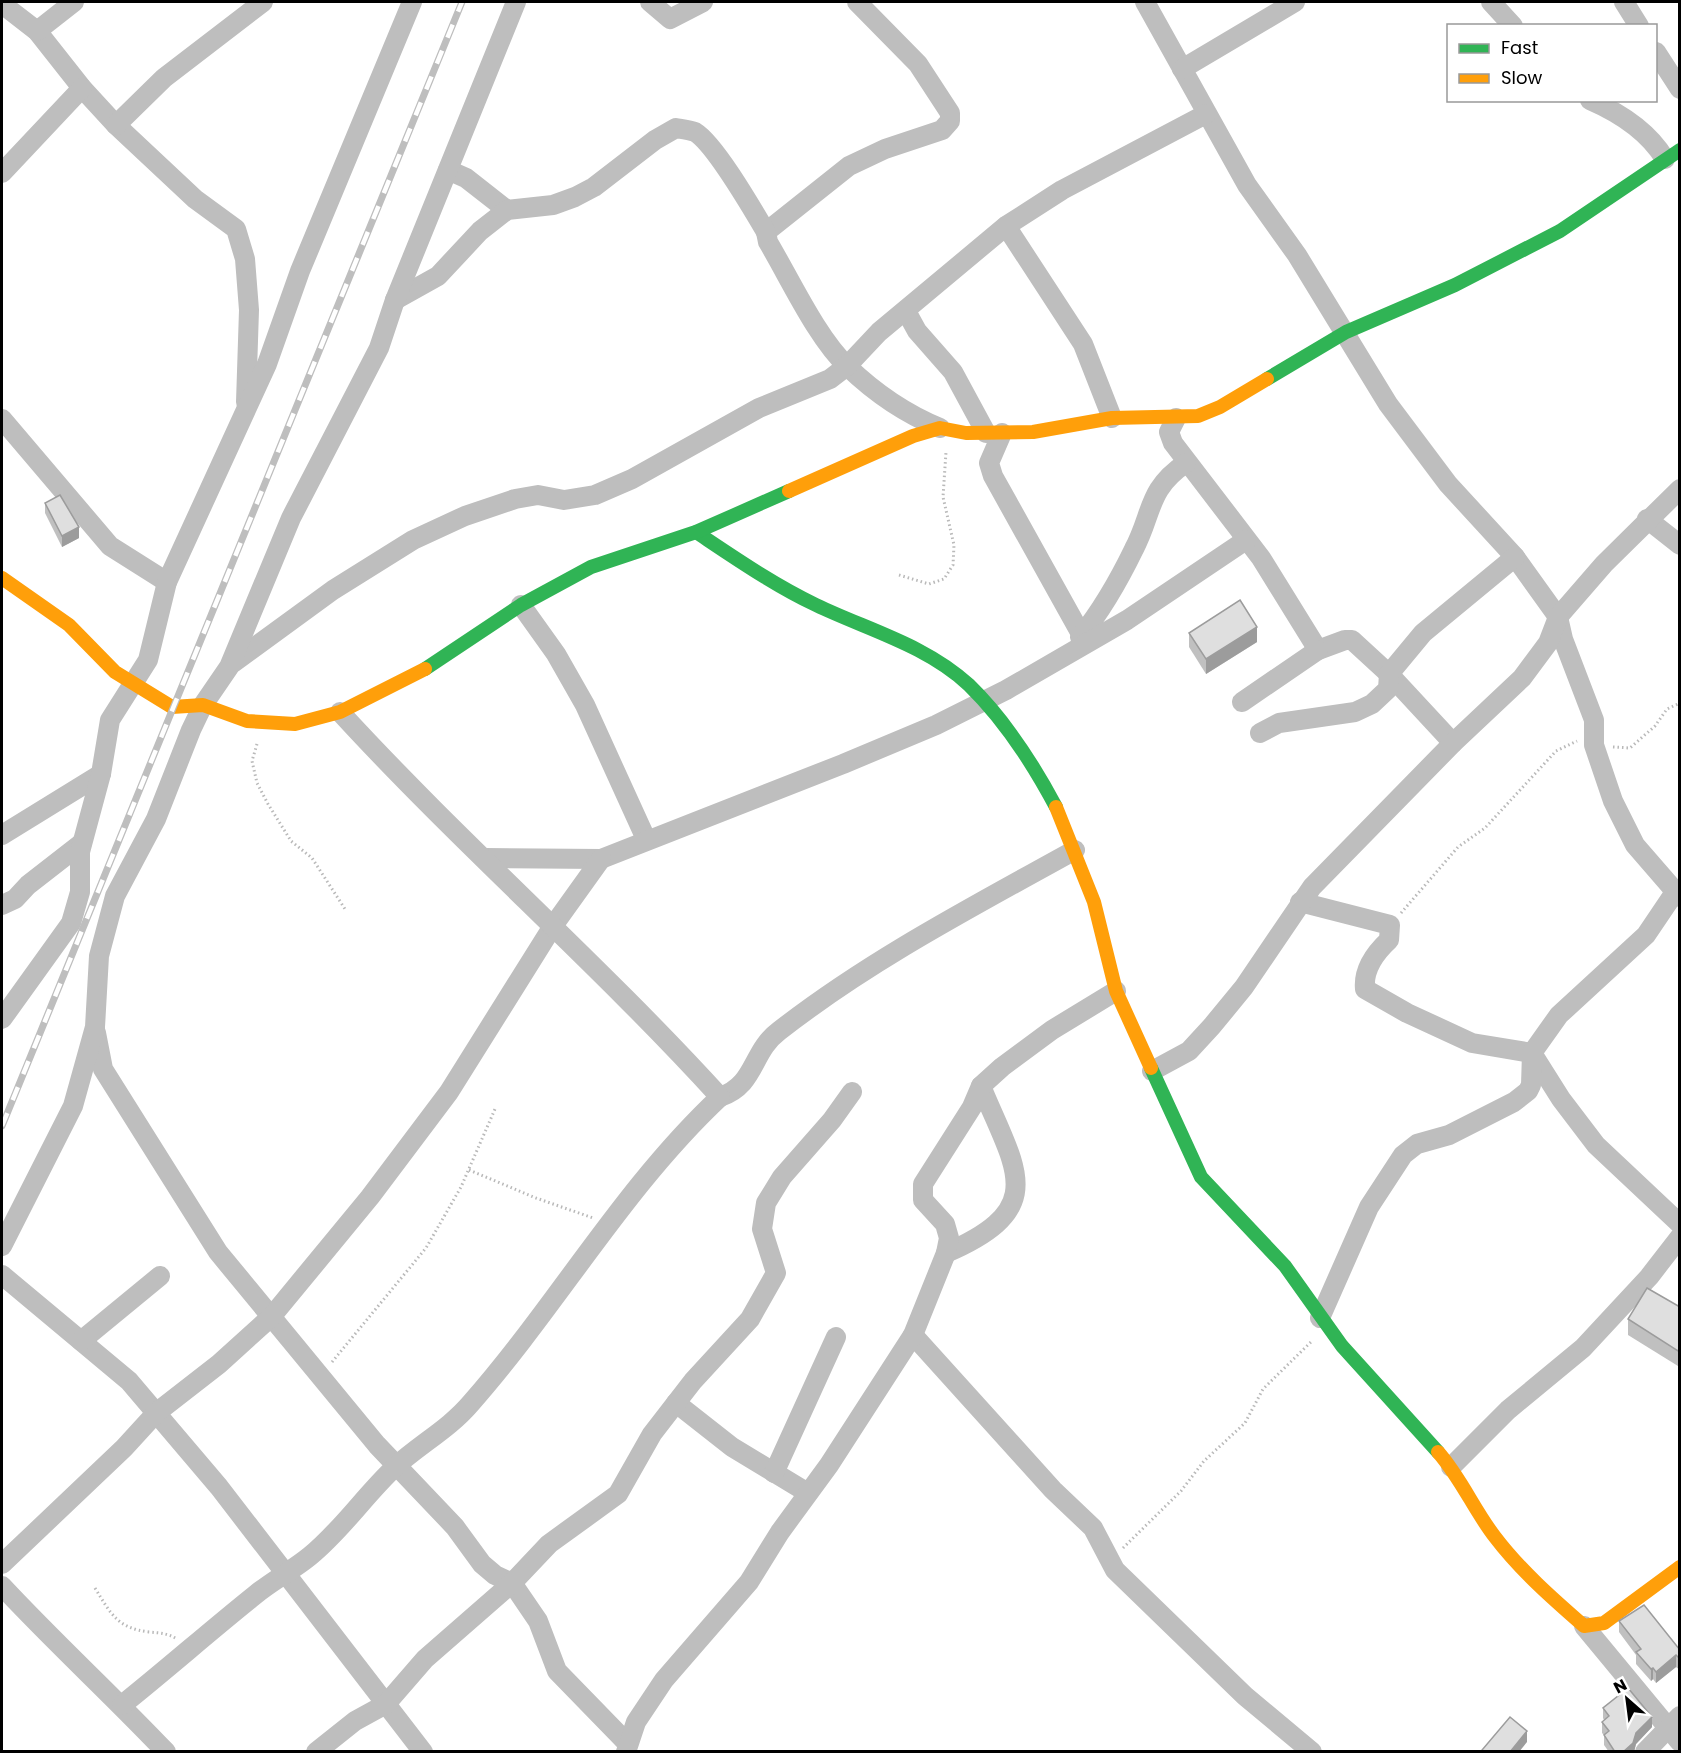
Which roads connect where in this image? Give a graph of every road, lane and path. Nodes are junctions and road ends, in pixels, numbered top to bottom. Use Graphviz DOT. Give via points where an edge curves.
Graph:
graph roads {
  1 [pos="74,2"];
  2 [pos="263,2"];
  3 [pos="412,2"];
  4 [pos="516,2"];
  5 [pos="650,2"];
  6 [pos="703,2"];
  7 [pos="858,2"];
  8 [pos="1145,2"];
  9 [pos="1295,2"];
  10 [pos="1491,2"];
  11 [pos="1627,3"];
  12 [pos="6,13"];
  13 [pos="1511,24"];
  14 [pos="1638,24"];
  15 [pos="37,32"];
  16 [pos="1657,54"];
  17 [pos="1182,69"];
  18 [pos="82,88"];
  19 [pos="1680,89"];
  20 [pos="1594,102"];
  21 [pos="1206,114"];
  22 [pos="116,125"];
  23 [pos="1672,155"];
  24 [pos="448,170"];
  25 [pos="2,173"];
  26 [pos="507,210"];
  27 [pos="1006,226"];
  28 [pos="766,232"];
  29 [pos="395,300"];
  30 [pos="906,311"];
  31 [pos="1346,332"];
  32 [pos="847,366"];
  33 [pos="246,406"];
  34 [pos="1112,418"];
  35 [pos="1176,418"];
  36 [pos="2,419"];
  37 [pos="943,429"];
  38 [pos="994,433"];
  39 [pos="1186,464"];
  40 [pos="1680,489"];
  41 [pos="1647,519"];
  42 [pos="696,532"];
  43 [pos="1246,540"];
  44 [pos="1680,545"];
  45 [pos="1515,557"];
  46 [pos="899,575"];
  47 [pos="2,578"];
  48 [pos="167,582"];
  49 [pos="521,604"];
  50 [pos="1558,617"];
  51 [pos="1083,640"];
  52 [pos="1318,650"];
  53 [pos="229,667"];
  54 [pos="1389,674"];
  55 [pos="131,684"];
  56 [pos="984,702"];
  57 [pos="1242,702"];
  58 [pos="1680,703"];
  59 [pos="203,705"];
  60 [pos="339,712"];
  61 [pos="263,723"];
  62 [pos="1260,733"];
  63 [pos="1594,741"];
  64 [pos="1453,743"];
  65 [pos="101,774"];
  66 [pos="2,835"];
  67 [pos="646,839"];
  68 [pos="82,843"];
  69 [pos="1075,850"];
  70 [pos="485,858"];
  71 [pos="601,859"];
  72 [pos="1677,894"];
  73 [pos="1299,902"];
  74 [pos="2,905"];
  75 [pos="345,909"];
  76 [pos="553,926"];
  77 [pos="1390,926"];
  78 [pos="1116,992"];
  79 [pos="2,1019"];
  80 [pos="95,1027"];
  81 [pos="1532,1053"];
  82 [pos="1152,1071"];
  83 [pos="981,1086"];
  84 [pos="852,1092"];
  85 [pos="720,1097"];
  86 [pos="495,1108"];
  87 [pos="469,1170"];
  88 [pos="609,1222"];
  89 [pos="1680,1224"];
  90 [pos="1680,1237"];
  91 [pos="2,1246"];
  92 [pos="946,1253"];
  93 [pos="2,1275"];
  94 [pos="160,1276"];
  95 [pos="272,1316"];
  96 [pos="1322,1321"];
  97 [pos="913,1335"];
  98 [pos="836,1338"];
  99 [pos="81,1341"];
  100 [pos="321,1376"];
  101 [pos="676,1403"];
  102 [pos="156,1413"];
  103 [pos="396,1466"];
  104 [pos="1451,1467"];
  105 [pos="774,1473"];
  106 [pos="808,1493"];
  107 [pos="1110,1560"];
  108 [pos="2,1564"];
  109 [pos="1680,1567"];
  110 [pos="285,1572"];
  111 [pos="512,1583"];
  112 [pos="2,1586"];
  113 [pos="95,1588"];
  114 [pos="1584,1626"];
  115 [pos="189,1650"];
  116 [pos="386,1704"];
  117 [pos="122,1705"];
  118 [pos="1676,1729"];
  119 [pos="627,1748"];
  120 [pos="166,1752"];
  121 [pos="316,1752"];
  122 [pos="423,1752"];
  123 [pos="1312,1752"];
  124 [pos="1645,1752"];
  1 -- 15 [label="street"];
  2 -- 22 [label="street" via="164,78"];
  3 -- 33 [label="street" via="300,271 267,364"];
  4 -- 24 [label="street"];
  5 -- 6 [label="street" via="670,19"];
  7 -- 28 [label="street" via="918,64 950,113 950,121 942,130 849,166"];
  8 -- 17 [label="street"];
  9 -- 17 [label="street"];
  10 -- 13 [label="street"];
  11 -- 14 [label="street"];
  12 -- 15 [label="street"];
  15 -- 18 [label="street"];
  16 -- 19 [label="street"];
  17 -- 21 [label="street"];
  18 -- 22 [label="street"];
  18 -- 25 [label="street"];
  20 -- 23 [label="street" via="1635,125"];
  21 -- 27 [label="street" via="1062,190"];
  21 -- 31 [label="street" via="1247,185"];
  22 -- 33 [label="street" via="195,199 236,229 246,259 249,310"];
  23 -- 31 [label="street" via="1560,231 1511,258"];
  24 -- 26 [label="street" via="466,178"];
  24 -- 29 [label="street"];
  26 -- 28 [label="street" via="553,205 575,197 676,128 695,132 709,147"];
  26 -- 29 [label="street" via="480,231 438,276"];
  27 -- 30 [label="street"];
  27 -- 34 [label="street" via="1083,344"];
  28 -- 32 [label="street" via="768,242 823,334"];
  29 -- 53 [label="street" via="379,348 291,518"];
  30 -- 32 [label="street" via="879,332"];
  30 -- 38 [label="street"];
  31 -- 35 [label="street" via="1220,407 1198,416"];
  31 -- 45 [label="street" via="1388,404 1448,484"];
  32 -- 37 [label="street" via="911,416"];
  32 -- 53 [label="street" via="830,379 759,408 632,479 595,495 564,500 538,495 515,499 413,540 278,629"];
  33 -- 48 [label="street"];
  34 -- 35 [label="street"];
  34 -- 38 [label="street" via="1033,432"];
  35 -- 39 [label="street" via="1169,432"];
  36 -- 48 [label="street" via="110,546"];
  37 -- 38 [label="street"];
  37 -- 42 [label="street" via="895,444"];
  37 -- 46 [label="path" via="944,497 954,565 944,579 929,584"];
  38 -- 51 [label="street" via="990,470"];
  39 -- 43 [label="street"];
  39 -- 51 [label="street" via="1158,488 1135,548"];
  40 -- 41 [label="street"];
  41 -- 44 [label="street"];
  41 -- 50 [label="street"];
  42 -- 49 [label="street" via="591,567"];
  42 -- 56 [label="street" via="801,598 932,658"];
  43 -- 51 [label="street" via="1127,620"];
  43 -- 52 [label="street" via="1278,583"];
  45 -- 50 [label="street"];
  45 -- 54 [label="street" via="1423,633"];
  47 -- 55 [label="street" via="69,625"];
  48 -- 55 [label="street" via="148,660"];
  49 -- 60 [label="street" via="424,669"];
  49 -- 67 [label="street" via="585,705"];
  50 -- 63 [label="street" via="1594,720"];
  50 -- 64 [label="street" via="1548,643 1522,678"];
  51 -- 56 [label="street"];
  52 -- 54 [label="street" via="1352,640"];
  52 -- 57 [label="street"];
  53 -- 59 [label="street"];
  54 -- 62 [label="street" via="1388,689 1372,704 1355,712 1279,723"];
  54 -- 64 [label="street"];
  55 -- 59 [label="street" via="172,707"];
  55 -- 65 [label="street" via="110,720"];
  56 -- 67 [label="street" via="843,764"];
  56 -- 69 [label="street" via="1040,773"];
  58 -- 63 [label="path" via="1667,710 1630,748"];
  59 -- 61 [label="street"];
  59 -- 80 [label="street" via="156,819 115,896 99,956"];
  60 -- 61 [label="street" via="295,724"];
  60 -- 70 [label="street"];
  61 -- 75 [label="path" via="252,761 257,783 291,841 312,858"];
  63 -- 72 [label="street" via="1613,801 1635,845"];
  63 -- 77 [label="path" via="1564,745 1556,751 1485,828 1458,847"];
  64 -- 73 [label="street"];
  65 -- 66 [label="street"];
  65 -- 68 [label="street"];
  67 -- 71 [label="street"];
  68 -- 74 [label="street" via="15,899"];
  68 -- 79 [label="street" via="80,892 71,923"];
  69 -- 78 [label="street" via="1112,959"];
  69 -- 85 [label="street" via="930,932 824,998 767,1041 746,1082"];
  70 -- 71 [label="street"];
  70 -- 76 [label="street"];
  71 -- 76 [label="street"];
  72 -- 81 [label="street" via="1646,934 1559,1015"];
  73 -- 77 [label="street"];
  73 -- 82 [label="street" via="1263,960 1212,1026 1189,1051"];
  76 -- 85 [label="street" via="661,1032"];
  76 -- 95 [label="street" via="449,1092 370,1197"];
  77 -- 81 [label="street" via="1389,940 1375,953 1367,970 1365,989 1472,1043"];
  78 -- 82 [label="street"];
  78 -- 83 [label="street" via="1052,1030"];
  80 -- 91 [label="street" via="73,1106"];
  80 -- 95 [label="street" via="103,1069 218,1252"];
  81 -- 89 [label="street" via="1596,1145"];
  81 -- 96 [label="street" via="1528,1091 1514,1102 1449,1135 1418,1144 1403,1155 1369,1207"];
  82 -- 96 [label="street" via="1201,1177 1285,1266"];
  83 -- 92 [label="street" via="923,1184 923,1200 948,1232"];
  83 -- 92 [label="street" via="1014,1161 1017,1185 1006,1216 969,1243"];
  84 -- 101 [label="street" via="782,1177 766,1203 762,1229 776,1273 764,1296 750,1319"];
  85 -- 88 [label="street" via="673,1145"];
  86 -- 87 [label="path"];
  87 -- 88 [label="path" via="545,1202"];
  87 -- 100 [label="path" via="420,1256"];
  88 -- 103 [label="street" via="517,1349 469,1406 440,1434"];
  90 -- 104 [label="street" via="1583,1348 1508,1410"];
  92 -- 97 [label="street"];
  93 -- 99 [label="street"];
  94 -- 99 [label="street"];
  95 -- 100 [label="street"];
  95 -- 102 [label="street"];
  96 -- 104 [label="street"];
  96 -- 107 [label="path" via="1302,1353 1263,1389 1245,1424 1204,1461 1145,1529"];
  97 -- 106 [label="street"];
  97 -- 107 [label="street" via="1053,1490 1093,1528"];
  98 -- 105 [label="street"];
  99 -- 102 [label="street" via="129,1381"];
  100 -- 103 [label="street"];
  101 -- 105 [label="street" via="732,1447"];
  101 -- 111 [label="street" via="652,1434 618,1494 549,1544"];
  102 -- 108 [label="street"];
  102 -- 110 [label="street"];
  103 -- 110 [label="street" via="340,1528"];
  103 -- 111 [label="street" via="455,1527 482,1564"];
  104 -- 114 [label="street" via="1495,1537"];
  105 -- 106 [label="street"];
  106 -- 119 [label="street" via="749,1582 664,1680 636,1722"];
  107 -- 123 [label="street" via="1115,1570 1245,1696"];
  109 -- 114 [label="street" via="1604,1623"];
  110 -- 115 [label="street"];
  110 -- 116 [label="street"];
  111 -- 116 [label="street" via="425,1659"];
  111 -- 119 [label="street" via="538,1622 557,1671"];
  112 -- 117 [label="street" via="56,1644"];
  113 -- 115 [label="path" via="125,1627 170,1635"];
  114 -- 118 [label="street"];
  115 -- 117 [label="street"];
  116 -- 121 [label="street" via="355,1721"];
  116 -- 122 [label="street"];
  117 -- 120 [label="street"];
  118 -- 124 [label="street"];
}
